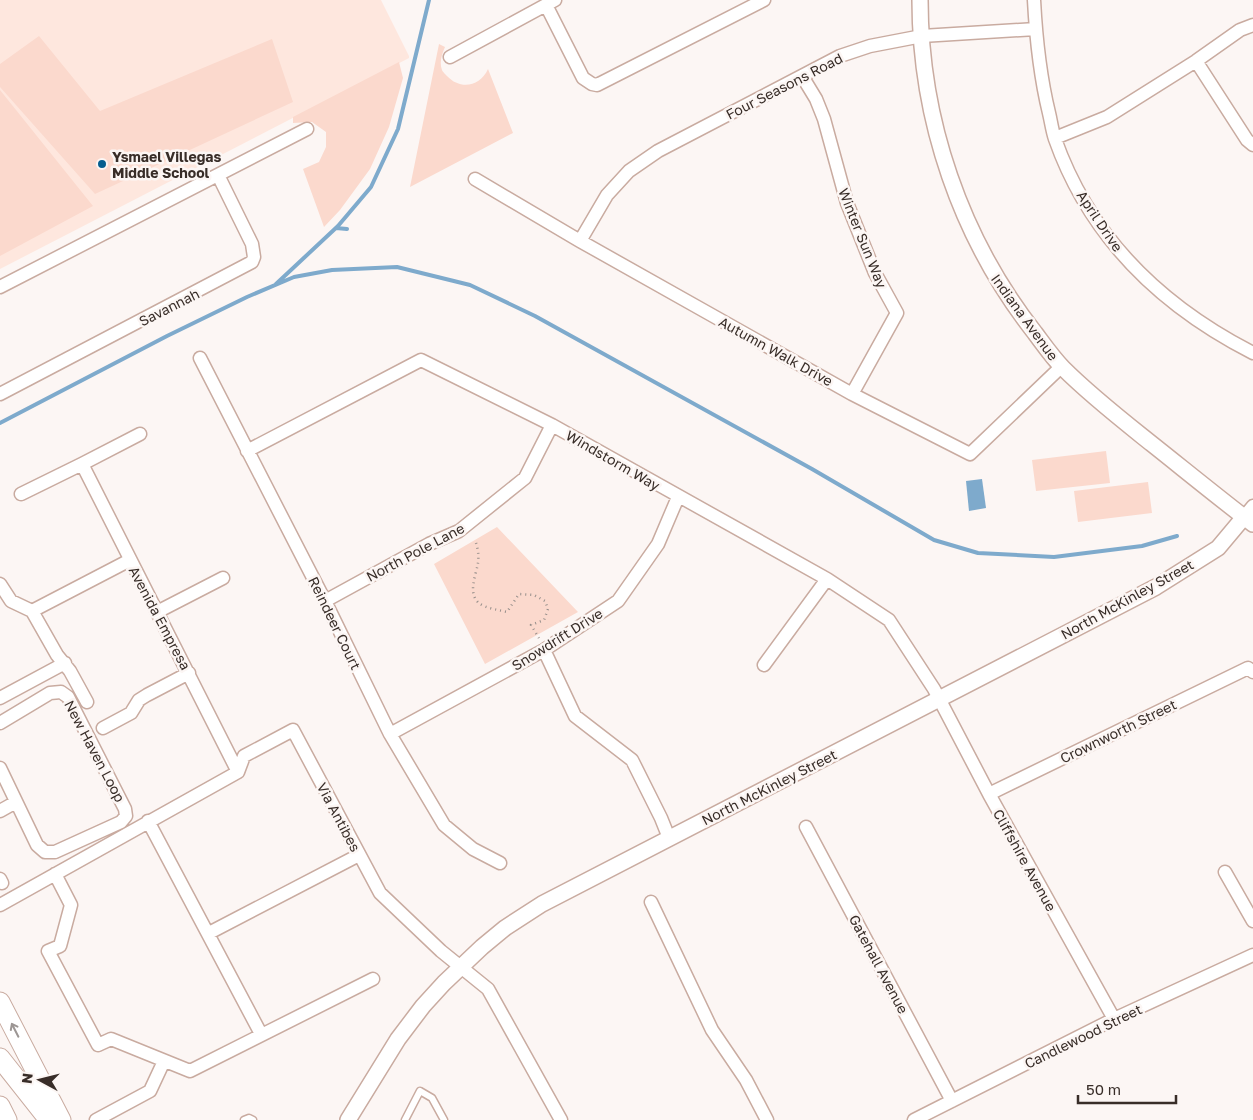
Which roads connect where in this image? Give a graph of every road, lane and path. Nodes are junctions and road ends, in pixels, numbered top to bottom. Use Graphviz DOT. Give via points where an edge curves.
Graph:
graph roads {
  1 [pos="764,0"];
  2 [pos="920,0"];
  3 [pos="1034,0"];
  4 [pos="551,2"];
  5 [pos="1253,25"];
  6 [pos="1036,29"];
  7 [pos="922,36"];
  8 [pos="450,57"];
  9 [pos="1196,61"];
  10 [pos="802,76"];
  11 [pos="307,129"];
  12 [pos="1054,138"];
  13 [pos="1253,145"];
  14 [pos="218,175"];
  15 [pos="475,179"];
  16 [pos="580,241"];
  17 [pos="0,287"];
  18 [pos="1253,353"];
  19 [pos="200,358"];
  20 [pos="1062,366"];
  21 [pos="0,394"];
  22 [pos="852,394"];
  23 [pos="552,424"];
  24 [pos="140,434"];
  25 [pos="247,451"];
  26 [pos="82,464"];
  27 [pos="21,494"];
  28 [pos="678,497"];
  29 [pos="1250,516"];
  30 [pos="476,543"];
  31 [pos="130,560"];
  32 [pos="223,578"];
  33 [pos="827,579"];
  34 [pos="0,584"];
  35 [pos="325,601"];
  36 [pos="32,611"];
  37 [pos="157,612"];
  38 [pos="539,638"];
  39 [pos="544,650"];
  40 [pos="65,664"];
  41 [pos="764,665"];
  42 [pos="1251,670"];
  43 [pos="189,673"];
  44 [pos="0,698"];
  45 [pos="938,699"];
  46 [pos="88,702"];
  47 [pos="0,723"];
  48 [pos="103,728"];
  49 [pos="390,734"];
  50 [pos="0,768"];
  51 [pos="238,772"];
  52 [pos="988,794"];
  53 [pos="16,802"];
  54 [pos="0,810"];
  55 [pos="148,821"];
  56 [pos="806,827"];
  57 [pos="669,838"];
  58 [pos="359,855"];
  59 [pos="500,863"];
  60 [pos="1225,872"];
  61 [pos="55,874"];
  62 [pos="651,902"];
  63 [pos="0,905"];
  64 [pos="1253,922"];
  65 [pos="209,933"];
  66 [pos="1253,955"];
  67 [pos="460,967"];
  68 [pos="373,979"];
  69 [pos="0,1002"];
  70 [pos="1114,1019"];
  71 [pos="261,1034"];
  72 [pos="0,1058"];
  73 [pos="164,1061"];
  74 [pos="952,1101"];
  75 [pos="0,1106"];
  76 [pos="7,1120"];
  77 [pos="49,1120"];
  78 [pos="61,1120"];
  79 [pos="96,1120"];
  80 [pos="244,1120"];
  81 [pos="253,1120"];
  82 [pos="348,1120"];
  83 [pos="406,1120"];
  84 [pos="444,1120"];
  85 [pos="561,1120"];
  86 [pos="767,1120"];
  87 [pos="914,1120"];
  1 -- 4 [label="street" via="598,85 583,78"];
  2 -- 7 [label="street, Indiana Avenue"];
  3 -- 6 [label="street, April Drive"];
  4 -- 8 [label="street"];
  5 -- 9 [label="street" via="1240,30"];
  6 -- 7 [label="street, Four Seasons Road"];
  6 -- 12 [label="street, April Drive" via="1043,88"];
  7 -- 10 [label="street, Four Seasons Road" via="870,46 840,56"];
  7 -- 20 [label="street, Indiana Avenue" via="934,121 963,214 1003,290"];
  9 -- 12 [label="street" via="1107,117"];
  9 -- 13 [label="street"];
  10 -- 16 [label="street, Four Seasons Road" via="658,151 629,171 607,195"];
  10 -- 22 [label="street, Winter Sun Way" via="824,119 850,212 875,273 897,313"];
  11 -- 14 [label="street"];
  12 -- 18 [label="street, April Drive" via="1104,232 1132,266 1170,301 1221,336"];
  14 -- 17 [label="street"];
  14 -- 21 [label="street, Savannah" via="252,244 252,262"];
  15 -- 16 [label="street, Autumn Walk Drive"];
  16 -- 22 [label="street, Autumn Walk Drive"];
  19 -- 25 [label="street, Reindeer Court"];
  20 -- 22 [label="street, Autumn Walk Drive" via="970,454"];
  20 -- 29 [label="street, Indiana Avenue" via="1092,396"];
  23 -- 25 [label="street, Windstorm Way" via="422,360"];
  23 -- 28 [label="street, Windstorm Way"];
  23 -- 35 [label="street, North Pole Lane" via="525,478 459,531"];
  24 -- 26 [label="street"];
  25 -- 35 [label="street, Reindeer Court"];
  26 -- 27 [label="street"];
  26 -- 31 [label="street, Avenida Empresa"];
  28 -- 33 [label="street, Windstorm Way"];
  28 -- 39 [label="street, Snowdrift Drive" via="658,544 618,601"];
  29 -- 45 [label="street, North McKinley Street" via="1218,548 1156,587"];
  30 -- 38 [label="path" via="478,562 473,596 481,605 507,612 519,594 534,595 545,601 548,609 544,620 531,625"];
  31 -- 36 [label="street"];
  31 -- 37 [label="street, Avenida Empresa"];
  32 -- 37 [label="street"];
  33 -- 41 [label="street"];
  33 -- 45 [label="street, Windstorm Way" via="889,620"];
  34 -- 36 [label="street" via="11,601"];
  35 -- 49 [label="street, Reindeer Court"];
  36 -- 40 [label="street"];
  37 -- 43 [label="street, Avenida Empresa"];
  39 -- 49 [label="street, Snowdrift Drive"];
  39 -- 57 [label="street" via="575,716 632,760"];
  40 -- 44 [label="street"];
  40 -- 46 [label="street"];
  42 -- 52 [label="street, Crownworth Street"];
  43 -- 48 [label="street" via="147,695 131,713"];
  43 -- 51 [label="street, Avenida Empresa"];
  45 -- 52 [label="street, Cliffshire Avenue"];
  45 -- 57 [label="street, North McKinley Street"];
  47 -- 53 [label="street, New Haven Loop" via="50,693 61,692 68,697 126,809 126,816 121,822 55,852 45,852 37,845"];
  49 -- 59 [label="street, Reindeer Court" via="444,825 473,849"];
  50 -- 53 [label="street, New Haven Loop"];
  51 -- 55 [label="street"];
  51 -- 58 [label="street, Via Antibes" via="244,756 293,730"];
  52 -- 70 [label="street, Cliffshire Avenue"];
  53 -- 54 [label="street"];
  55 -- 61 [label="street"];
  55 -- 65 [label="street"];
  56 -- 74 [label="street, Gatehall Avenue"];
  57 -- 67 [label="street, North McKinley Street" via="542,904 505,928"];
  58 -- 65 [label="street"];
  58 -- 67 [label="street, Via Antibes" via="380,892"];
  60 -- 64 [label="street"];
  61 -- 63 [label="street"];
  61 -- 73 [label="street" via="71,905 60,946 48,951 98,1045 110,1039"];
  62 -- 86 [label="street" via="712,1030 746,1080"];
  65 -- 71 [label="street"];
  66 -- 70 [label="street, Candlewood Street"];
  67 -- 82 [label="street, North McKinley Street" via="423,1006 398,1039"];
  67 -- 85 [label="street, Via Antibes" via="488,989"];
  68 -- 71 [label="street"];
  78 -- 69 [label="main road, one-way"];
  70 -- 74 [label="street, Candlewood Street"];
  71 -- 73 [label="street" via="190,1071"];
  72 -- 77 [label="main road"];
  73 -- 79 [label="street" via="150,1091"];
  74 -- 87 [label="street, Candlewood Street"];
  75 -- 76 [label="main road"];
  80 -- 81 [label="lane"];
  83 -- 84 [label="lane" via="420,1091 432,1098"];
}
